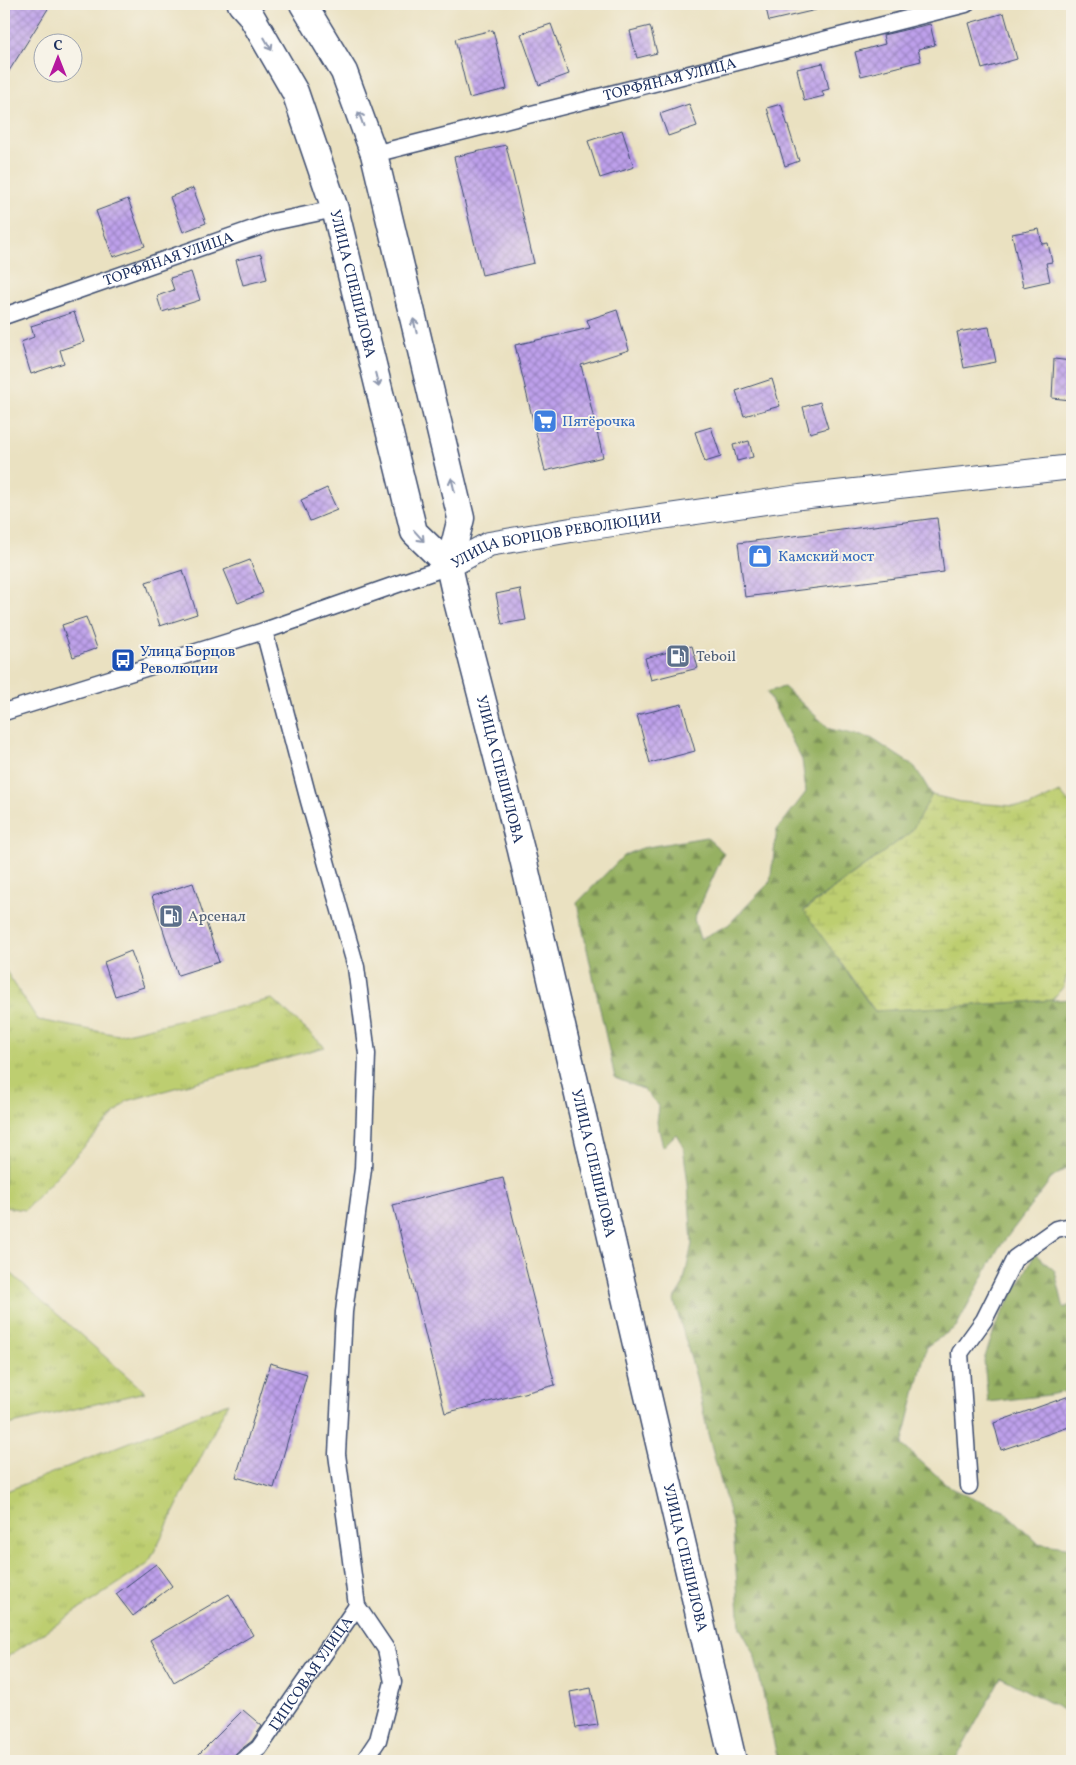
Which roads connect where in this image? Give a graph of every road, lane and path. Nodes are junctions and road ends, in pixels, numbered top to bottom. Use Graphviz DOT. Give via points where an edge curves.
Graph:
graph roads {
  1 [pos="241,4"];
  2 [pos="303,4"];
  3 [pos="966,4"];
  4 [pos="374,154"];
  5 [pos="335,209"];
  6 [pos="4,316"];
  7 [pos="1072,467"];
  8 [pos="450,566"];
  9 [pos="264,631"];
  10 [pos="4,712"];
  11 [pos="1072,1226"];
  12 [pos="970,1486"];
  13 [pos="357,1606"];
  14 [pos="242,1761"];
  15 [pos="364,1761"];
  16 [pos="733,1761"];
  1 -- 5 [label="main road, УЛИЦА СПЕШИЛОВА, one-way" via="295,92"];
  4 -- 2 [label="main road, УЛИЦА СПЕШИЛОВА, one-way" via="344,72"];
  3 -- 4 [label="street, ТОРФЯНАЯ УЛИЦА"];
  8 -- 4 [label="main road, УЛИЦА СПЕШИЛОВА, one-way" via="460,518"];
  5 -- 6 [label="street, ТОРФЯНАЯ УЛИЦА" via="273,222"];
  5 -- 8 [label="main road, УЛИЦА СПЕШИЛОВА, one-way" via="414,532"];
  7 -- 8 [label="street, УЛИЦА БОРЦОВ РЕВОЛЮЦИИ" via="800,497 571,530 489,544"];
  8 -- 9 [label="street, УЛИЦА БОРЦОВ РЕВОЛЮЦИИ"];
  8 -- 16 [label="main road, УЛИЦА СПЕШИЛОВА" via="521,850"];
  9 -- 10 [label="street, УЛИЦА БОРЦОВ РЕВОЛЮЦИИ"];
  9 -- 13 [label="street" via="356,967 367,1054 363,1169 344,1312 337,1454"];
  11 -- 12 [label="street" via="1056,1229 1015,1258 984,1320 960,1354"];
  13 -- 14 [label="street, ГИПСОВАЯ УЛИЦА" via="259,1748"];
  13 -- 15 [label="street" via="386,1650 393,1682 378,1740"];
}
